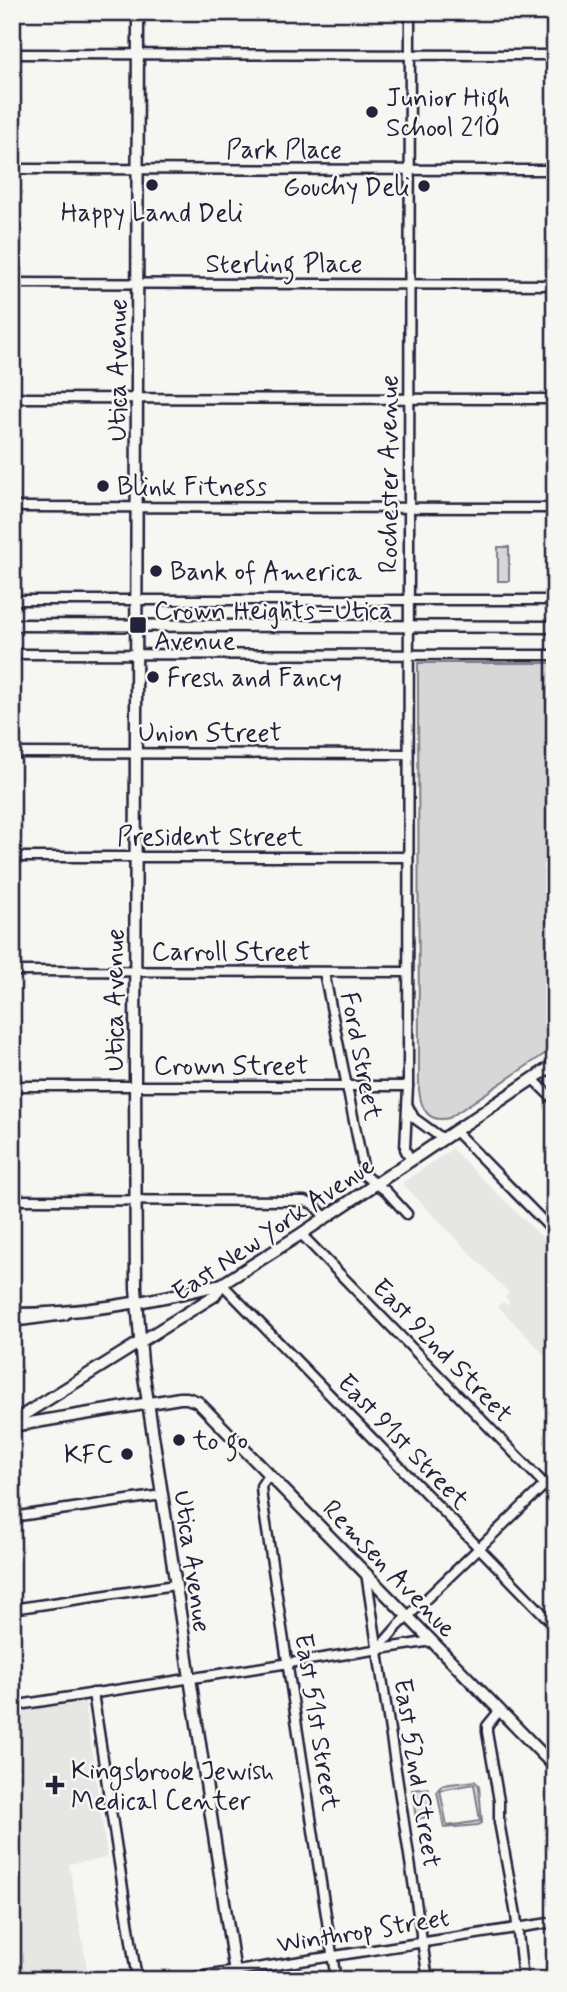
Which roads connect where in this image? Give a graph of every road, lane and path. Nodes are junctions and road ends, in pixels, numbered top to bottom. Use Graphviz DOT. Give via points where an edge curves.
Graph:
graph roads {
  1 [pos="138,12"];
  2 [pos="410,12"];
  3 [pos="12,54"];
  4 [pos="138,54"];
  5 [pos="409,55"];
  6 [pos="555,55"];
  7 [pos="12,169"];
  8 [pos="138,169"];
  9 [pos="409,170"];
  10 [pos="555,170"];
  11 [pos="12,284"];
  12 [pos="138,284"];
  13 [pos="409,284"];
  14 [pos="555,285"];
  15 [pos="12,398"];
  16 [pos="138,398"];
  17 [pos="409,399"];
  18 [pos="555,399"];
  19 [pos="12,507"];
  20 [pos="137,507"];
  21 [pos="409,507"];
  22 [pos="555,508"];
  23 [pos="12,600"];
  24 [pos="408,600"];
  25 [pos="555,600"];
  26 [pos="136,601"];
  27 [pos="12,625"];
  28 [pos="136,626"];
  29 [pos="408,626"];
  30 [pos="555,626"];
  31 [pos="12,654"];
  32 [pos="136,654"];
  33 [pos="408,655"];
  34 [pos="555,655"];
  35 [pos="12,753"];
  36 [pos="137,753"];
  37 [pos="408,754"];
  38 [pos="12,857"];
  39 [pos="136,857"];
  40 [pos="407,857"];
  41 [pos="12,971"];
  42 [pos="136,971"];
  43 [pos="324,972"];
  44 [pos="408,972"];
  45 [pos="555,1064"];
  46 [pos="533,1079"];
  47 [pos="12,1086"];
  48 [pos="135,1086"];
  49 [pos="347,1086"];
  50 [pos="408,1086"];
  51 [pos="555,1101"];
  52 [pos="407,1105"];
  53 [pos="455,1131"];
  54 [pos="443,1139"];
  55 [pos="411,1161"];
  56 [pos="376,1184"];
  57 [pos="12,1200"];
  58 [pos="136,1200"];
  59 [pos="407,1214"];
  60 [pos="326,1218"];
  61 [pos="555,1233"];
  62 [pos="302,1234"];
  63 [pos="222,1284"];
  64 [pos="137,1301"];
  65 [pos="76,1310"];
  66 [pos="12,1314"];
  67 [pos="12,1322"];
  68 [pos="140,1340"];
  69 [pos="194,1400"];
  70 [pos="149,1404"];
  71 [pos="12,1424"];
  72 [pos="268,1474"];
  73 [pos="555,1475"];
  74 [pos="545,1485"];
  75 [pos="162,1495"];
  76 [pos="555,1495"];
  77 [pos="12,1517"];
  78 [pos="479,1549"];
  79 [pos="366,1573"];
  80 [pos="175,1585"];
  81 [pos="12,1609"];
  82 [pos="408,1617"];
  83 [pos="555,1626"];
  84 [pos="432,1641"];
  85 [pos="378,1649"];
  86 [pos="288,1663"];
  87 [pos="189,1678"];
  88 [pos="93,1693"];
  89 [pos="12,1706"];
  90 [pos="500,1710"];
  91 [pos="555,1767"];
  92 [pos="555,1922"];
  93 [pos="517,1928"];
  94 [pos="423,1942"];
  95 [pos="332,1956"];
  96 [pos="236,1975"];
  97 [pos="137,1980"];
  98 [pos="178,1980"];
  99 [pos="336,1980"];
  100 [pos="428,1980"];
  101 [pos="523,1980"];
  1 -- 4 [label="main road, Utica Avenue"];
  2 -- 5 [label="street, Rochester Avenue"];
  3 -- 4 [label="street"];
  4 -- 5 [label="street"];
  4 -- 8 [label="main road, Utica Avenue"];
  5 -- 6 [label="street"];
  5 -- 9 [label="street, Rochester Avenue"];
  7 -- 8 [label="street, Park Place"];
  8 -- 9 [label="street, Park Place"];
  8 -- 12 [label="main road, Utica Avenue"];
  9 -- 10 [label="street, Park Place"];
  9 -- 13 [label="street, Rochester Avenue"];
  11 -- 12 [label="street, Sterling Place"];
  12 -- 13 [label="street, Sterling Place"];
  12 -- 16 [label="main road, Utica Avenue"];
  13 -- 14 [label="street, Sterling Place"];
  13 -- 17 [label="street, Rochester Avenue"];
  15 -- 16 [label="street"];
  16 -- 17 [label="street"];
  16 -- 20 [label="main road, Utica Avenue"];
  17 -- 18 [label="street"];
  17 -- 21 [label="street, Rochester Avenue"];
  19 -- 20 [label="street"];
  20 -- 21 [label="street"];
  20 -- 26 [label="main road, Utica Avenue"];
  21 -- 22 [label="street"];
  21 -- 24 [label="street, Rochester Avenue"];
  23 -- 26 [label="street"];
  24 -- 25 [label="street"];
  24 -- 26 [label="street"];
  24 -- 29 [label="street, Rochester Avenue"];
  26 -- 28 [label="main road, Utica Avenue"];
  27 -- 28 [label="main road"];
  28 -- 29 [label="main road"];
  28 -- 32 [label="main road, Utica Avenue"];
  29 -- 30 [label="main road"];
  29 -- 33 [label="street, Rochester Avenue"];
  31 -- 32 [label="street"];
  32 -- 33 [label="street"];
  32 -- 36 [label="main road, Utica Avenue"];
  33 -- 34 [label="street"];
  33 -- 37 [label="street, Rochester Avenue"];
  35 -- 36 [label="street, Union Street"];
  36 -- 37 [label="street, Union Street"];
  36 -- 39 [label="main road, Utica Avenue"];
  37 -- 40 [label="street, Rochester Avenue"];
  38 -- 39 [label="street, President Street"];
  39 -- 40 [label="street, President Street"];
  39 -- 42 [label="main road, Utica Avenue"];
  40 -- 44 [label="street, Rochester Avenue"];
  41 -- 42 [label="street, Carroll Street"];
  42 -- 43 [label="street, Carroll Street"];
  42 -- 48 [label="main road, Utica Avenue"];
  43 -- 44 [label="street, Carroll Street"];
  43 -- 49 [label="street, Ford Street"];
  44 -- 50 [label="street, Rochester Avenue"];
  45 -- 46 [label="main road, East New York Avenue"];
  46 -- 51 [label="street"];
  46 -- 53 [label="main road, East New York Avenue"];
  47 -- 48 [label="street, Crown Street"];
  48 -- 49 [label="street, Crown Street"];
  48 -- 58 [label="main road, Utica Avenue"];
  49 -- 50 [label="street, Crown Street"];
  49 -- 56 [label="street, Ford Street" via="365,1176"];
  50 -- 52 [label="street, Rochester Avenue"];
  52 -- 54 [label="street" via="414,1118"];
  52 -- 55 [label="street, Rochester Avenue" via="405,1149"];
  53 -- 54 [label="main road, East New York Avenue"];
  53 -- 61 [label="street"];
  54 -- 55 [label="main road, East New York Avenue"];
  55 -- 56 [label="main road, East New York Avenue"];
  56 -- 59 [label="street, Ford Street"];
  56 -- 60 [label="main road, East New York Avenue"];
  57 -- 58 [label="street"];
  58 -- 60 [label="street" via="304,1201"];
  58 -- 64 [label="main road, Utica Avenue"];
  60 -- 62 [label="main road, East New York Avenue"];
  62 -- 63 [label="main road, East New York Avenue"];
  62 -- 74 [label="street, East 92nd Street"];
  63 -- 64 [label="main road"];
  63 -- 68 [label="main road, East New York Avenue" via="214,1296"];
  63 -- 78 [label="street, East 91st Street"];
  64 -- 65 [label="main road"];
  64 -- 68 [label="main road, Utica Avenue"];
  65 -- 66 [label="main road"];
  65 -- 67 [label="street"];
  68 -- 70 [label="main road, Utica Avenue"];
  68 -- 71 [label="main road, East New York Avenue"];
  69 -- 70 [label="main road, East New York Avenue"];
  69 -- 72 [label="main road, Remsen Avenue"];
  70 -- 71 [label="main road, East New York Avenue"];
  70 -- 75 [label="main road, Utica Avenue"];
  72 -- 79 [label="main road, Remsen Avenue"];
  72 -- 86 [label="street, East 51st Street" via="261,1486"];
  73 -- 74 [label="street"];
  74 -- 76 [label="street, East 92nd Street"];
  74 -- 78 [label="street"];
  75 -- 77 [label="street"];
  75 -- 80 [label="main road, Utica Avenue"];
  78 -- 82 [label="street"];
  78 -- 83 [label="street, East 91st Street"];
  79 -- 82 [label="main road, Remsen Avenue"];
  79 -- 85 [label="street, East 52nd Street"];
  80 -- 81 [label="street"];
  80 -- 87 [label="main road, Utica Avenue"];
  82 -- 84 [label="main road, Remsen Avenue"];
  82 -- 85 [label="street"];
  84 -- 85 [label="street"];
  84 -- 90 [label="main road, Remsen Avenue"];
  85 -- 86 [label="street"];
  85 -- 94 [label="street, East 52nd Street"];
  86 -- 87 [label="street"];
  86 -- 95 [label="street, East 51st Street"];
  87 -- 88 [label="street"];
  87 -- 96 [label="main road, Utica Avenue"];
  88 -- 89 [label="street"];
  88 -- 97 [label="street"];
  90 -- 91 [label="main road, Remsen Avenue"];
  90 -- 93 [label="street" via="487,1732"];
  92 -- 93 [label="street, Winthrop Street"];
  93 -- 94 [label="street, Winthrop Street"];
  93 -- 101 [label="street"];
  94 -- 95 [label="street, Winthrop Street"];
  94 -- 100 [label="street, East 52nd Street"];
  95 -- 96 [label="street, Winthrop Street"];
  95 -- 99 [label="street, East 51st Street"];
  96 -- 98 [label="street, Winthrop Street"];
}
